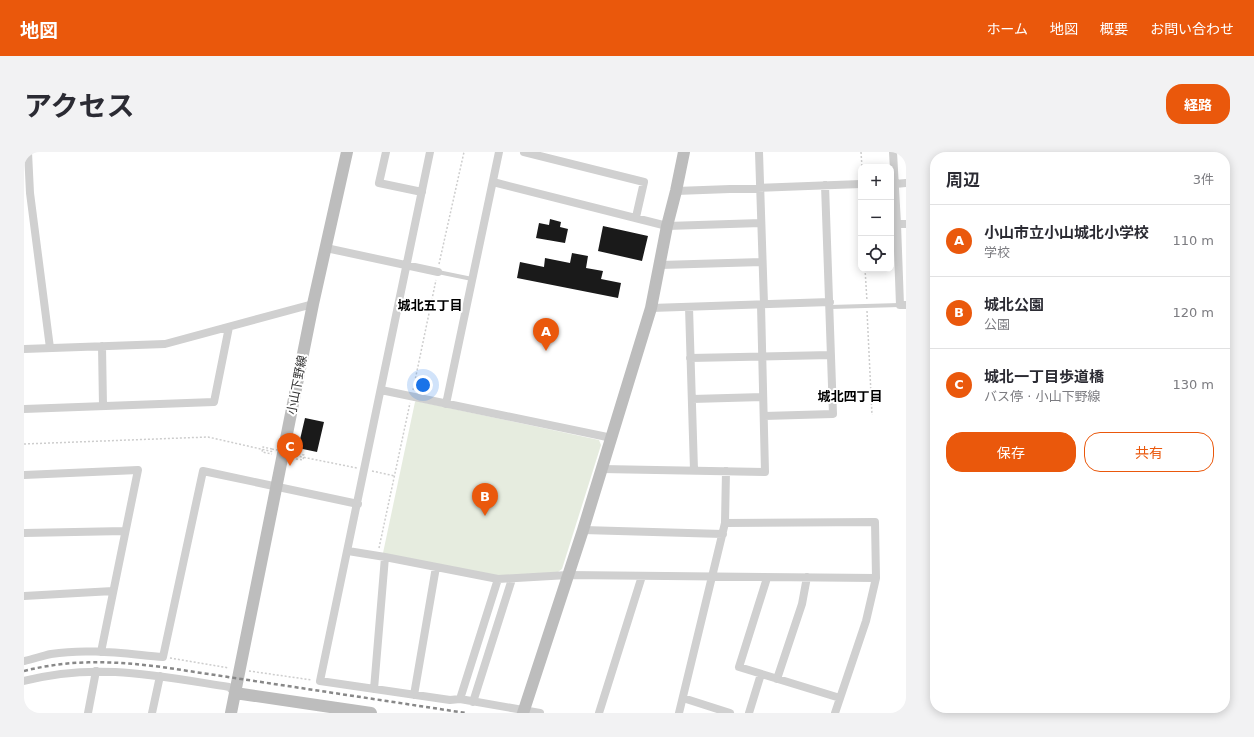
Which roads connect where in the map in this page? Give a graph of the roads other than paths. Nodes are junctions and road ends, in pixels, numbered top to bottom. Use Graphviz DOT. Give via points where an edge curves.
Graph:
graph roads {
  1 [pos="28,152"];
  2 [pos="347,152"];
  3 [pos="386,152"];
  4 [pos="430,152"];
  5 [pos="499,152"];
  6 [pos="524,152"];
  7 [pos="684,152"];
  8 [pos="759,152"];
  9 [pos="893,152"];
  10 [pos="493,182"];
  11 [pos="858,184"];
  12 [pos="895,184"];
  13 [pos="906,184"];
  14 [pos="825,186"];
  15 [pos="760,188"];
  16 [pos="676,191"];
  17 [pos="27,192"];
  18 [pos="422,192"];
  19 [pos="636,217"];
  20 [pos="761,223"];
  21 [pos="902,224"];
  22 [pos="667,226"];
  23 [pos="326,248"];
  24 [pos="762,262"];
  25 [pos="406,265"];
  26 [pos="660,265"];
  27 [pos="438,272"];
  28 [pos="472,279"];
  29 [pos="313,304"];
  30 [pos="830,304"];
  31 [pos="762,305"];
  32 [pos="903,305"];
  33 [pos="689,307"];
  34 [pos="651,308"];
  35 [pos="229,327"];
  36 [pos="102,346"];
  37 [pos="50,348"];
  38 [pos="24,349"];
  39 [pos="831,355"];
  40 [pos="762,356"];
  41 [pos="690,358"];
  42 [pos="381,390"];
  43 [pos="763,397"];
  44 [pos="692,399"];
  45 [pos="446,404"];
  46 [pos="103,406"];
  47 [pos="24,409"];
  48 [pos="764,416"];
  49 [pos="612,438"];
  50 [pos="602,468"];
  51 [pos="694,470"];
  52 [pos="726,471"];
  53 [pos="24,475"];
  54 [pos="277,486"];
  55 [pos="358,504"];
  56 [pos="725,523"];
  57 [pos="583,530"];
  58 [pos="125,531"];
  59 [pos="24,533"];
  60 [pos="723,534"];
  61 [pos="348,551"];
  62 [pos="381,556"];
  63 [pos="436,567"];
  64 [pos="568,575"];
  65 [pos="642,576"];
  66 [pos="713,577"];
  67 [pos="807,577"];
  68 [pos="767,578"];
  69 [pos="876,578"];
  70 [pos="498,579"];
  71 [pos="512,579"];
  72 [pos="112,591"];
  73 [pos="24,596"];
  74 [pos="101,652"];
  75 [pos="24,661"];
  76 [pos="96,671"];
  77 [pos="761,674"];
  78 [pos="160,676"];
  79 [pos="777,679"];
  80 [pos="24,681"];
  81 [pos="374,689"];
  82 [pos="236,693"];
  83 [pos="414,695"];
  84 [pos="683,698"];
  85 [pos="840,698"];
  86 [pos="460,699"];
  87 [pos="473,702"];
  88 [pos="523,712"];
  89 [pos="88,713"];
  90 [pos="152,713"];
  91 [pos="231,713"];
  92 [pos="371,713"];
  93 [pos="540,713"];
  94 [pos="599,713"];
  95 [pos="679,713"];
  96 [pos="730,713"];
  97 [pos="749,713"];
  98 [pos="835,713"];
  1 -- 17 [label="street"];
  2 -- 23 [label="street, 小山下野線"];
  3 -- 18 [label="street" via="379,182"];
  4 -- 18 [label="street"];
  5 -- 10 [label="street"];
  6 -- 19 [label="street" via="644,182"];
  7 -- 16 [label="street"];
  8 -- 15 [label="street"];
  9 -- 12 [label="street"];
  10 -- 19 [label="street"];
  10 -- 28 [label="street"];
  11 -- 14 [label="street"];
  12 -- 13 [label="street"];
  12 -- 21 [label="street"];
  14 -- 15 [label="street"];
  14 -- 30 [label="street"];
  15 -- 16 [label="street"];
  15 -- 20 [label="street"];
  16 -- 22 [label="street"];
  17 -- 37 [label="street"];
  18 -- 25 [label="street"];
  19 -- 22 [label="street"];
  20 -- 22 [label="street"];
  20 -- 24 [label="street"];
  21 -- 32 [label="street"];
  22 -- 26 [label="street"];
  23 -- 25 [label="street"];
  23 -- 29 [label="street, 小山下野線"];
  24 -- 26 [label="street"];
  24 -- 31 [label="street"];
  25 -- 27 [label="street"];
  25 -- 42 [label="street"];
  26 -- 34 [label="street"];
  27 -- 28 [label="lane"];
  28 -- 45 [label="street"];
  29 -- 35 [label="street"];
  29 -- 54 [label="street, 小山下野線" via="276,452"];
  30 -- 31 [label="street"];
  30 -- 32 [label="lane"];
  30 -- 39 [label="street"];
  31 -- 33 [label="street"];
  31 -- 40 [label="street"];
  33 -- 34 [label="street"];
  33 -- 41 [label="street"];
  34 -- 49 [label="street"];
  35 -- 36 [label="street" via="165,344"];
  35 -- 46 [label="street" via="214,402"];
  36 -- 37 [label="street"];
  36 -- 46 [label="street"];
  37 -- 38 [label="street"];
  39 -- 40 [label="street"];
  39 -- 48 [label="street" via="833,414"];
  40 -- 41 [label="street"];
  40 -- 43 [label="street"];
  41 -- 44 [label="street"];
  42 -- 45 [label="street"];
  42 -- 55 [label="street"];
  43 -- 44 [label="street"];
  43 -- 48 [label="street"];
  44 -- 51 [label="street"];
  45 -- 49 [label="street"];
  46 -- 47 [label="street"];
  48 -- 52 [label="street" via="766,472"];
  49 -- 50 [label="street"];
  50 -- 51 [label="street"];
  50 -- 57 [label="street"];
  51 -- 52 [label="street"];
  52 -- 56 [label="street"];
  53 -- 58 [label="street" via="138,470"];
  54 -- 55 [label="street"];
  54 -- 74 [label="street" via="203,471 163,657"];
  54 -- 82 [label="street, 小山下野線"];
  55 -- 61 [label="street"];
  56 -- 60 [label="street"];
  56 -- 69 [label="street" via="875,522"];
  57 -- 60 [label="street"];
  57 -- 64 [label="street"];
  58 -- 59 [label="street"];
  58 -- 72 [label="street"];
  60 -- 66 [label="street"];
  61 -- 62 [label="street"];
  61 -- 81 [label="street" via="320,682"];
  62 -- 63 [label="street"];
  62 -- 81 [label="street"];
  63 -- 70 [label="street"];
  63 -- 83 [label="street"];
  64 -- 65 [label="street"];
  64 -- 71 [label="street"];
  64 -- 88 [label="street"];
  65 -- 66 [label="street"];
  65 -- 94 [label="street"];
  66 -- 68 [label="street"];
  66 -- 84 [label="street"];
  67 -- 68 [label="street"];
  67 -- 69 [label="street"];
  67 -- 79 [label="street" via="802,604"];
  68 -- 77 [label="street" via="739,667"];
  69 -- 85 [label="street" via="866,621"];
  70 -- 71 [label="street"];
  70 -- 86 [label="street"];
  71 -- 87 [label="street"];
  72 -- 73 [label="street"];
  72 -- 74 [label="street"];
  74 -- 75 [label="street" via="52,654"];
  76 -- 78 [label="street"];
  76 -- 80 [label="street" via="54,674"];
  76 -- 89 [label="street"];
  77 -- 79 [label="street"];
  77 -- 97 [label="street"];
  78 -- 82 [label="street" via="229,687"];
  78 -- 90 [label="street"];
  79 -- 85 [label="street"];
  81 -- 83 [label="street"];
  82 -- 91 [label="street, 小山下野線"];
  82 -- 92 [label="street"];
  83 -- 86 [label="street"];
  84 -- 95 [label="street"];
  84 -- 96 [label="street"];
  85 -- 98 [label="street"];
  86 -- 87 [label="street"];
  87 -- 88 [label="street"];
  88 -- 93 [label="street"];
}
